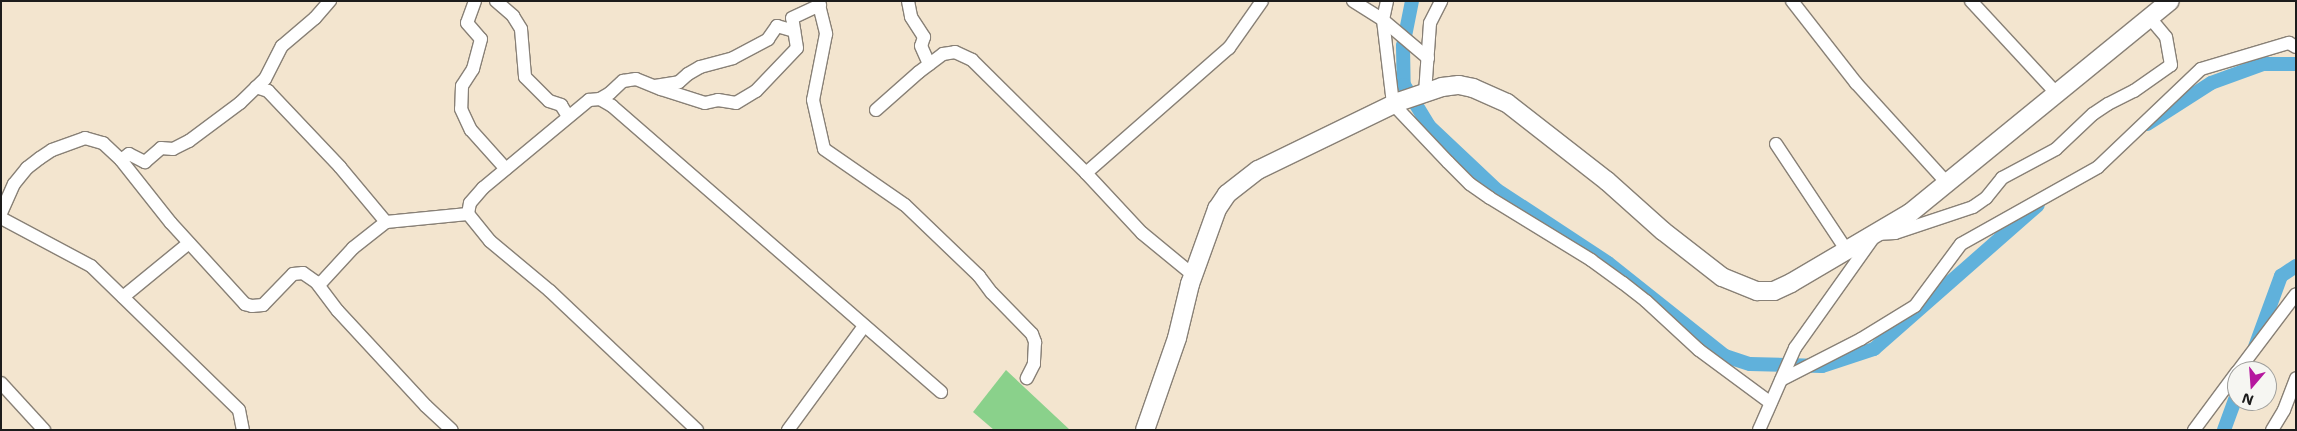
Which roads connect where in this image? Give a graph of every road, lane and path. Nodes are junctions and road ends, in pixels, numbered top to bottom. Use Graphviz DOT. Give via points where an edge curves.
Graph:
graph roads {
  1 [pos="330,1"];
  2 [pos="475,1"];
  3 [pos="496,1"];
  4 [pos="908,1"];
  5 [pos="1262,1"];
  6 [pos="1353,1"];
  7 [pos="1387,1"];
  8 [pos="1442,1"];
  9 [pos="1792,1"];
  10 [pos="1971,1"];
  11 [pos="2170,1"];
  12 [pos="819,3"];
  13 [pos="2150,18"];
  14 [pos="1383,20"];
  15 [pos="794,30"];
  16 [pos="2296,47"];
  17 [pos="1428,58"];
  18 [pos="929,64"];
  19 [pos="652,86"];
  20 [pos="256,87"];
  21 [pos="1425,93"];
  22 [pos="2057,94"];
  23 [pos="600,99"];
  24 [pos="1395,103"];
  25 [pos="876,110"];
  26 [pos="568,116"];
  27 [pos="1776,144"];
  28 [pos="121,160"];
  29 [pos="506,169"];
  30 [pos="1086,172"];
  31 [pos="1946,182"];
  32 [pos="1,213"];
  33 [pos="468,214"];
  34 [pos="1,218"];
  35 [pos="386,222"];
  36 [pos="1876,234"];
  37 [pos="189,243"];
  38 [pos="1847,251"];
  39 [pos="1193,275"];
  40 [pos="319,285"];
  41 [pos="123,297"];
  42 [pos="2295,297"];
  43 [pos="864,326"];
  44 [pos="2245,361"];
  45 [pos="1027,378"];
  46 [pos="2296,378"];
  47 [pos="1782,380"];
  48 [pos="1,383"];
  49 [pos="2227,385"];
  50 [pos="941,392"];
  51 [pos="1771,403"];
  52 [pos="44,430"];
  53 [pos="243,430"];
  54 [pos="452,430"];
  55 [pos="697,430"];
  56 [pos="788,430"];
  57 [pos="1145,430"];
  58 [pos="1759,430"];
  59 [pos="2194,430"];
  60 [pos="2272,430"];
  1 -- 20 [label="street" via="282,46 265,79"];
  2 -- 29 [label="street" via="467,23 480,39 473,69 462,86 461,109 471,130"];
  3 -- 26 [label="street" via="513,16 521,29 525,77 549,102 561,105"];
  4 -- 18 [label="street" via="911,17 924,37 921,46"];
  5 -- 30 [label="street" via="1229,48"];
  6 -- 14 [label="street"];
  7 -- 14 [label="street"];
  8 -- 17 [label="street" via="1430,23"];
  9 -- 31 [label="street" via="1856,83"];
  10 -- 22 [label="street"];
  11 -- 13 [label="street"];
  12 -- 15 [label="street" via="792,18"];
  12 -- 45 [label="street" via="826,34 813,100 824,148 905,205 979,276 1032,334 1036,342 1034,364"];
  13 -- 22 [label="street"];
  13 -- 36 [label="street" via="2166,37 2171,65 2093,114 2056,149 2002,178 1986,198 1973,207 1895,233"];
  14 -- 17 [label="street"];
  14 -- 24 [label="street"];
  15 -- 19 [label="street" via="777,26 768,38 733,58 700,67 679,82"];
  15 -- 19 [label="street" via="797,48 788,60 756,91 736,103 718,100 705,103"];
  16 -- 47 [label="street" via="2289,43 2201,70 2098,167 1961,244 1915,306 1861,339"];
  17 -- 21 [label="street"];
  18 -- 25 [label="street"];
  18 -- 30 [label="street" via="943,54 955,52 972,60"];
  19 -- 23 [label="street" via="636,79 623,81"];
  20 -- 28 [label="street" via="189,141 173,149 161,148 145,162 129,154"];
  20 -- 35 [label="street" via="268,91 340,167"];
  21 -- 24 [label="street"];
  21 -- 38 [label="street" via="1459,85 1507,104 1607,181 1663,231 1722,277 1741,287 1774,291"];
  22 -- 31 [label="street"];
  23 -- 26 [label="street" via="589,100"];
  23 -- 43 [label="street" via="612,106"];
  24 -- 39 [label="street" via="1258,170 1227,194 1217,209"];
  24 -- 51 [label="street" via="1470,184 1591,260 1646,301 1699,350"];
  26 -- 29 [label="street"];
  27 -- 38 [label="street"];
  28 -- 32 [label="street" via="103,143 85,138 52,150 27,168 14,184"];
  28 -- 37 [label="street"];
  29 -- 33 [label="street" via="476,196"];
  30 -- 39 [label="street" via="1142,232"];
  31 -- 36 [label="street" via="1910,213"];
  33 -- 35 [label="street"];
  33 -- 55 [label="street" via="490,240 550,291"];
  34 -- 41 [label="street" via="91,266"];
  35 -- 40 [label="street" via="354,248"];
  36 -- 38 [label="street"];
  36 -- 47 [label="street" via="1795,348"];
  37 -- 40 [label="street" via="245,304 263,306 293,274 302,273"];
  37 -- 41 [label="street"];
  39 -- 57 [label="street" via="1177,338"];
  40 -- 54 [label="street" via="338,311"];
  41 -- 53 [label="street" via="239,410"];
  42 -- 44 [label="street"];
  43 -- 50 [label="street"];
  43 -- 56 [label="street"];
  46 -- 60 [label="street" via="2284,410"];
  47 -- 51 [label="street"];
  48 -- 52 [label="street"];
  49 -- 59 [label="street"];
  51 -- 58 [label="street"];
}
